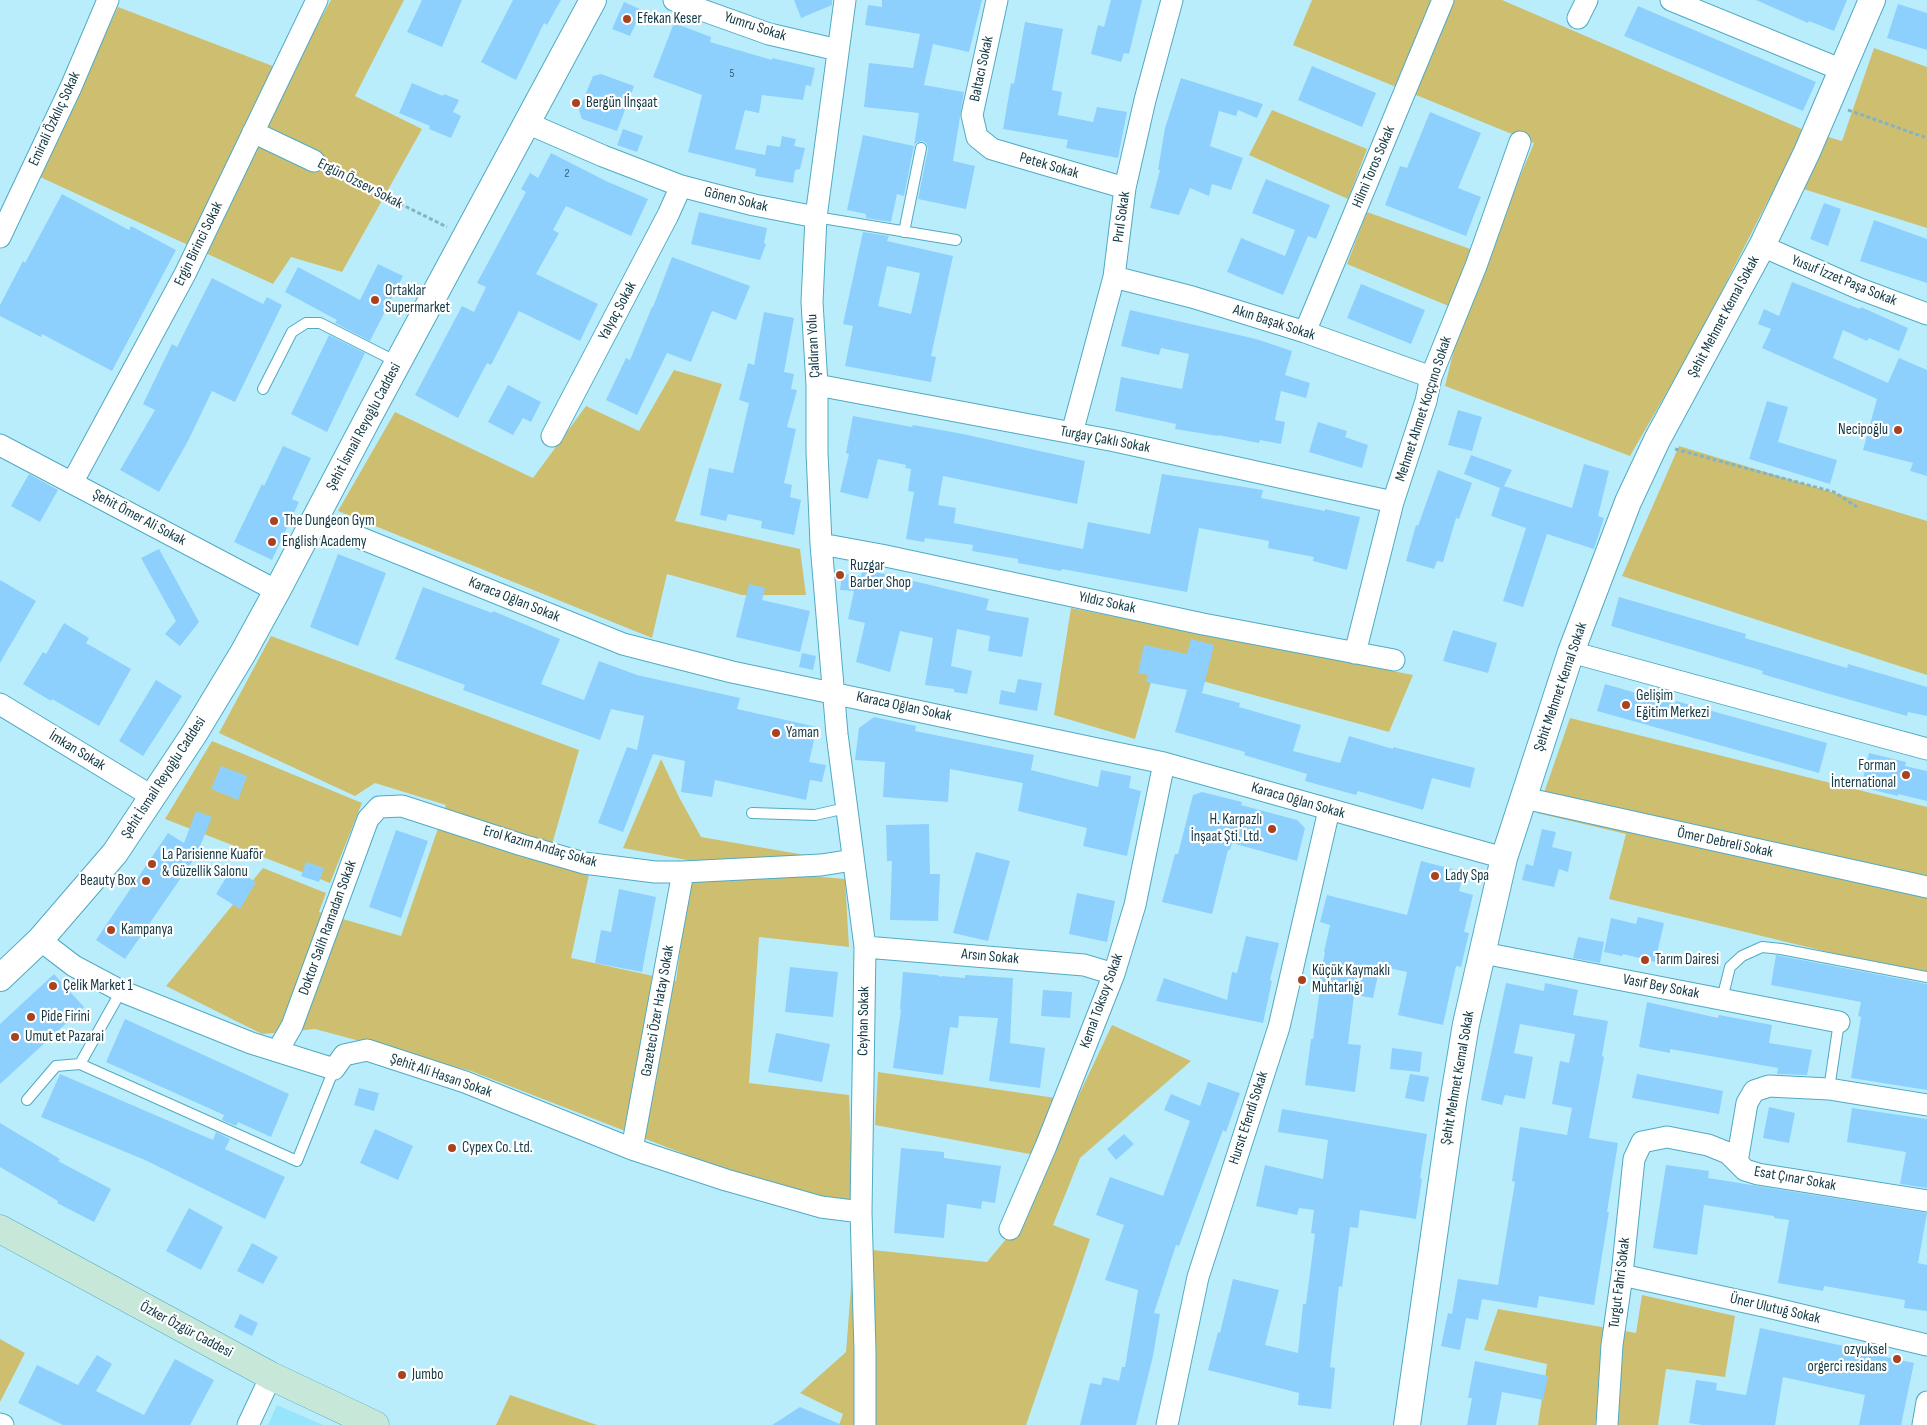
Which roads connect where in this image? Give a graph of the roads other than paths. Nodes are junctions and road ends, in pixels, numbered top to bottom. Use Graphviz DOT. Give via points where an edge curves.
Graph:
graph roads {
  1 [pos="108,0"];
  2 [pos="316,0"];
  3 [pos="593,0"];
  4 [pos="674,0"];
  5 [pos="845,0"];
  6 [pos="997,0"];
  7 [pos="1172,0"];
  8 [pos="1443,0"];
  9 [pos="1671,0"];
  10 [pos="1872,0"];
  11 [pos="838,50"];
  12 [pos="1842,70"];
  13 [pos="527,123"];
  14 [pos="253,132"];
  15 [pos="977,137"];
  16 [pos="1520,142"];
  17 [pos="921,148"];
  18 [pos="314,161"];
  19 [pos="681,186"];
  20 [pos="1125,188"];
  21 [pos="816,217"];
  22 [pos="904,232"];
  23 [pos="0,237"];
  24 [pos="956,240"];
  25 [pos="1762,246"];
  26 [pos="1114,277"];
  27 [pos="1927,314"];
  28 [pos="1304,332"];
  29 [pos="398,362"];
  30 [pos="1431,377"];
  31 [pos="816,385"];
  32 [pos="263,389"];
  33 [pos="1072,434"];
  34 [pos="552,436"];
  35 [pos="0,445"];
  36 [pos="72,482"];
  37 [pos="1393,502"];
  38 [pos="316,520"];
  39 [pos="821,544"];
  40 [pos="277,591"];
  41 [pos="1355,652"];
  42 [pos="1571,652"];
  43 [pos="1394,660"];
  44 [pos="835,693"];
  45 [pos="0,704"];
  46 [pos="1927,749"];
  47 [pos="1164,763"];
  48 [pos="154,797"];
  49 [pos="1524,798"];
  50 [pos="379,807"];
  51 [pos="846,808"];
  52 [pos="1328,810"];
  53 [pos="752,813"];
  54 [pos="1504,858"];
  55 [pos="853,860"];
  56 [pos="683,872"];
  57 [pos="1927,887"];
  58 [pos="40,940"];
  59 [pos="865,947"];
  60 [pos="1483,953"];
  61 [pos="1114,974"];
  62 [pos="1927,977"];
  63 [pos="0,978"];
  64 [pos="121,991"];
  65 [pos="1722,999"];
  66 [pos="1839,1022"];
  67 [pos="278,1050"];
  68 [pos="80,1064"];
  69 [pos="334,1069"];
  70 [pos="1829,1089"];
  71 [pos="27,1100"];
  72 [pos="1927,1105"];
  73 [pos="1642,1142"];
  74 [pos="632,1149"];
  75 [pos="1737,1162"];
  76 [pos="1927,1201"];
  77 [pos="861,1212"];
  78 [pos="0,1229"];
  79 [pos="1010,1229"];
  80 [pos="1622,1275"];
  81 [pos="1927,1345"];
  82 [pos="271,1376"];
  83 [pos="1927,1402"];
  84 [pos="248,1425"];
  85 [pos="374,1425"];
  86 [pos="865,1425"];
  87 [pos="1167,1425"];
  88 [pos="1407,1425"];
  89 [pos="1607,1425"];
  90 [pos="1923,1425"];
  1 -- 23 [label="street, Emirali Özkılıç Sokak"];
  2 -- 14 [label="street, Ergin Birinci Sokak"];
  3 -- 13 [label="street, Şehit İsmail Reyoğlu Caddesi"];
  4 -- 11 [label="street, Yumru Sokak" via="769,34"];
  5 -- 11 [label="street, Çaldıran Yolu"];
  6 -- 15 [label="street, Baltacı Sokak" via="972,114"];
  7 -- 20 [label="street, Pırıl Sokak"];
  8 -- 28 [label="street, Hilmi Toros Sokak"];
  9 -- 12 [label="street"];
  10 -- 12 [label="street, Şehit Mehmet Kemal Sokak"];
  11 -- 21 [label="street, Çaldıran Yolu"];
  12 -- 25 [label="street, Şehit Mehmet Kemal Sokak"];
  13 -- 19 [label="street, Gönen Sokak"];
  13 -- 29 [label="street, Şehit İsmail Reyoğlu Caddesi"];
  14 -- 18 [label="street, Ergün Özsev Sokak"];
  14 -- 36 [label="street, Ergin Birinci Sokak" via="185,274"];
  15 -- 20 [label="street, Petek Sokak" via="992,149"];
  16 -- 30 [label="street, Mehmet Ahmet Koççıno Sokak" via="1476,266"];
  17 -- 22 [label="lane"];
  19 -- 21 [label="street, Gönen Sokak"];
  19 -- 34 [label="street, Yalyaç Sokak"];
  20 -- 26 [label="street, Pırıl Sokak"];
  21 -- 22 [label="lane, Gönen Sokak"];
  21 -- 31 [label="street, Çaldıran Yolu" via="812,302"];
  22 -- 24 [label="lane, Gönen Sokak"];
  25 -- 27 [label="street, Yusuf İzzet Paşa Sokak"];
  25 -- 42 [label="street, Şehit Mehmet Kemal Sokak" via="1655,444 1628,502"];
  26 -- 28 [label="street, Akın Başak Sokak"];
  26 -- 33 [label="street, Pırıl Sokak"];
  28 -- 30 [label="street, Akın Başak Sokak"];
  29 -- 32 [label="lane" via="320,323 306,323 292,332"];
  29 -- 38 [label="street, Şehit İsmail Reyoğlu Caddesi"];
  30 -- 37 [label="street, Mehmet Ahmet Koççıno Sokak"];
  31 -- 33 [label="street, Turgay Çaklı Sokak"];
  31 -- 39 [label="street, Çaldıran Yolu"];
  33 -- 37 [label="street, Turgay Çaklı Sokak"];
  35 -- 36 [label="street, Şehit Ömer Ali Sokak"];
  36 -- 40 [label="street, Şehit Ömer Ali Sokak"];
  37 -- 41 [label="street, Mehmet Ahmet Koççıno Sokak"];
  38 -- 40 [label="street, Şehit İsmail Reyoğlu Caddesi"];
  38 -- 44 [label="street, Karaca Oğlan Sokak" via="623,644 732,672"];
  39 -- 41 [label="street, Yıldız Sokak" via="1203,624"];
  39 -- 44 [label="street, Çaldıran Yolu"];
  40 -- 48 [label="street, Şehit İsmail Reyoğlu Caddesi"];
  41 -- 43 [label="street, Yıldız Sokak"];
  42 -- 46 [label="street"];
  42 -- 49 [label="street, Şehit Mehmet Kemal Sokak"];
  44 -- 47 [label="street, Karaca Oğlan Sokak"];
  44 -- 51 [label="street, Ceyhan Sokak"];
  45 -- 48 [label="street, İmkan Sokak"];
  47 -- 52 [label="street, Karaca Oğlan Sokak"];
  47 -- 61 [label="street, Kemal Toksoy Sokak" via="1135,905"];
  48 -- 58 [label="street, Şehit İsmail Reyoğlu Caddesi" via="115,853"];
  49 -- 54 [label="street, Şehit Mehmet Kemal Sokak"];
  49 -- 57 [label="street, Ömer Debreli Sokak"];
  50 -- 56 [label="street, Erol Kazım Andaç Sokak" via="402,806 584,863 655,872"];
  50 -- 67 [label="street, Doktor Salih Ramadan Sokak" via="368,819 292,1026"];
  51 -- 53 [label="lane" via="815,815"];
  51 -- 55 [label="street, Ceyhan Sokak"];
  52 -- 54 [label="street, Karaca Oğlan Sokak"];
  52 -- 87 [label="street, Hursıt Efendi Sokak" via="1279,1027 1198,1277"];
  54 -- 60 [label="street, Şehit Mehmet Kemal Sokak"];
  55 -- 56 [label="street, Erol Kazım Andaç Sokak" via="821,865"];
  55 -- 59 [label="street, Ceyhan Sokak"];
  56 -- 74 [label="street, Gazeteci Özer Hatay Sokak"];
  58 -- 63 [label="street, Şehit İsmail Reyoğlu Caddesi"];
  58 -- 64 [label="street" via="74,966"];
  59 -- 61 [label="street, Arsın Sokak" via="1084,965"];
  59 -- 77 [label="street, Ceyhan Sokak"];
  60 -- 65 [label="street, Vasıf Bey Sokak"];
  60 -- 88 [label="street, Şehit Mehmet Kemal Sokak" via="1466,1024 1453,1102"];
  61 -- 79 [label="street, Kemal Toksoy Sokak"];
  62 -- 65 [label="lane" via="1762,947 1742,956 1730,967"];
  64 -- 67 [label="street" via="251,1043"];
  64 -- 68 [label="lane"];
  65 -- 66 [label="street, Vasıf Bey Sokak"];
  66 -- 70 [label="lane"];
  67 -- 69 [label="street"];
  68 -- 69 [label="lane" via="297,1161"];
  68 -- 71 [label="lane" via="56,1066"];
  69 -- 74 [label="street, Şehit Ali Hasan Sokak" via="344,1055 367,1050 465,1082"];
  70 -- 72 [label="street"];
  70 -- 75 [label="street" via="1769,1086 1754,1091 1747,1102"];
  73 -- 75 [label="street, Esat Çınar Sokak" via="1667,1137 1708,1145 1728,1153"];
  73 -- 80 [label="street, Turgut Fahri Sokak" via="1634,1159"];
  74 -- 77 [label="street, Şehit Ali Hasan Sokak" via="735,1183 821,1206"];
  75 -- 76 [label="street, Esat Çınar Sokak" via="1745,1170 1758,1174"];
  77 -- 86 [label="street, Ceyhan Sokak"];
  78 -- 82 [label="main road, Özker Özgür Caddesi"];
  80 -- 81 [label="street, Üner Ulutuğ Sokak"];
  80 -- 89 [label="street, Turgut Fahri Sokak" via="1612,1346"];
  82 -- 84 [label="street"];
  82 -- 85 [label="main road, Özker Özgür Caddesi"];
  83 -- 90 [label="street"];
}
